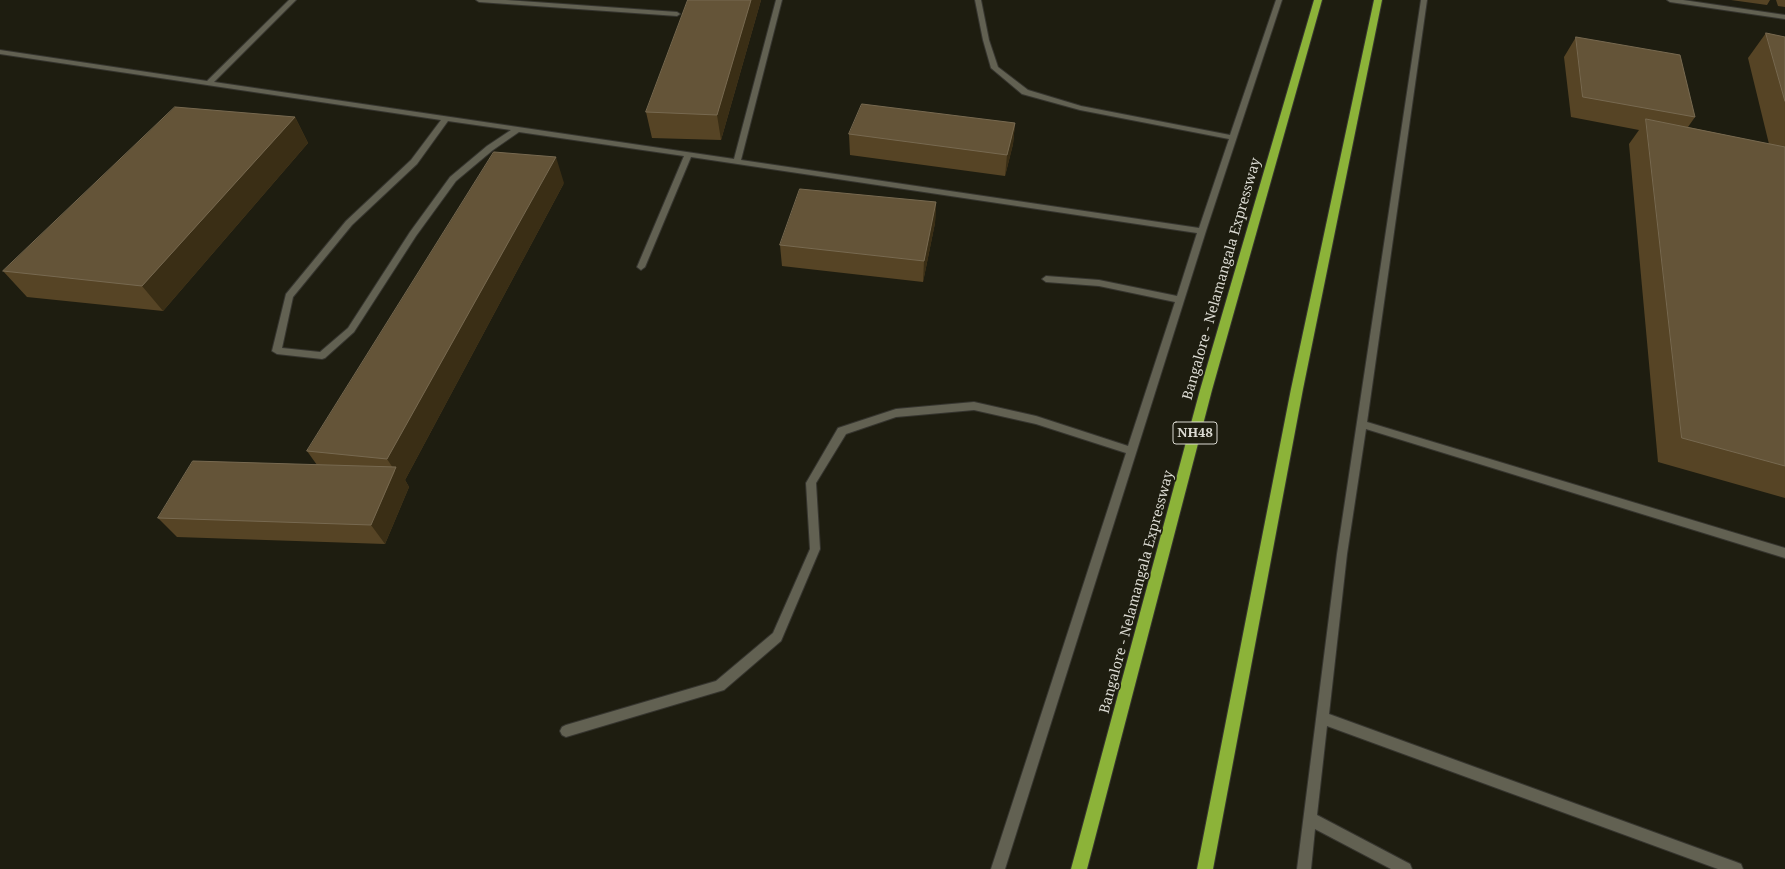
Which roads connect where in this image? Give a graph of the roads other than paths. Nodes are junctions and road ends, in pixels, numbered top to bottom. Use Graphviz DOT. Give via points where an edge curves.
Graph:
graph roads {
  1 [pos="293,0"];
  2 [pos="478,0"];
  3 [pos="779,0"];
  4 [pos="978,0"];
  5 [pos="1279,0"];
  6 [pos="1318,0"];
  7 [pos="1378,0"];
  8 [pos="1424,0"];
  9 [pos="1670,0"];
  10 [pos="677,14"];
  11 [pos="1785,18"];
  12 [pos="0,52"];
  13 [pos="209,83"];
  14 [pos="446,118"];
  15 [pos="518,129"];
  16 [pos="1233,138"];
  17 [pos="689,154"];
  18 [pos="737,162"];
  19 [pos="1202,231"];
  20 [pos="641,267"];
  21 [pos="1046,280"];
  22 [pos="1180,300"];
  23 [pos="1362,424"];
  24 [pos="1132,451"];
  25 [pos="1785,553"];
  26 [pos="1323,718"];
  27 [pos="566,731"];
  28 [pos="1311,819"];
  29 [pos="998,869"];
  30 [pos="1079,869"];
  31 [pos="1205,869"];
  32 [pos="1304,869"];
  33 [pos="1405,869"];
  34 [pos="1736,869"];
  1 -- 13 [label="street"];
  2 -- 10 [label="street"];
  3 -- 18 [label="street"];
  4 -- 16 [label="street" via="995,68 1025,92 1080,108"];
  5 -- 16 [label="street"];
  6 -- 30 [label="highway, Bangalore - Nelamangala Expressway / NH48" via="1206,390"];
  7 -- 31 [label="highway" via="1297,389"];
  8 -- 23 [label="street"];
  9 -- 11 [label="street"];
  12 -- 13 [label="street"];
  13 -- 14 [label="street"];
  14 -- 15 [label="street"];
  14 -- 15 [label="street" via="414,162 349,222 289,296 277,351 322,356 351,330 412,234 453,179 490,148"];
  15 -- 17 [label="street"];
  16 -- 19 [label="street"];
  17 -- 18 [label="street"];
  17 -- 20 [label="street"];
  18 -- 19 [label="street"];
  19 -- 22 [label="street"];
  21 -- 22 [label="street" via="1098,283"];
  22 -- 24 [label="street"];
  23 -- 25 [label="street"];
  23 -- 26 [label="street" via="1342,554"];
  24 -- 27 [label="street" via="1036,420 974,406 896,413 842,430 812,483 815,549 777,636 720,686"];
  24 -- 29 [label="street"];
  26 -- 28 [label="street"];
  26 -- 34 [label="street"];
  28 -- 32 [label="street"];
  28 -- 33 [label="street"];
}
